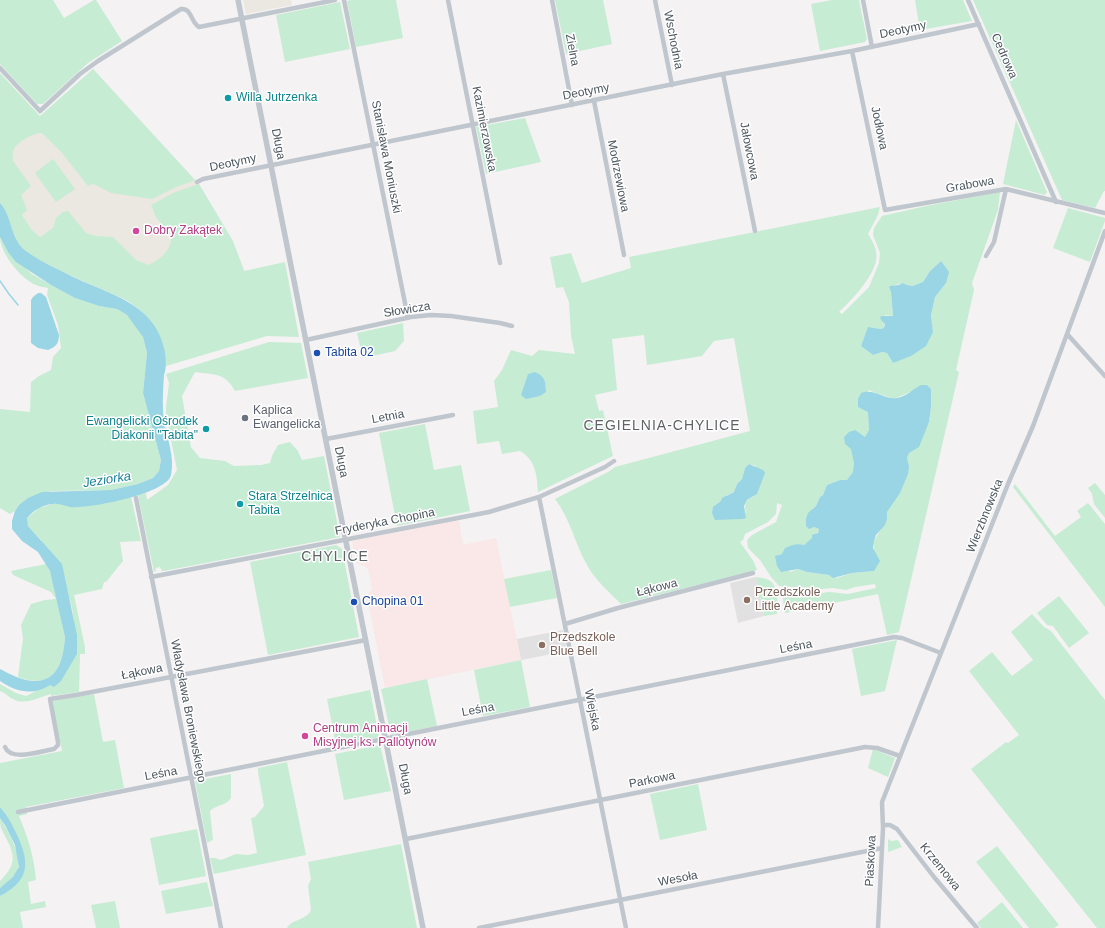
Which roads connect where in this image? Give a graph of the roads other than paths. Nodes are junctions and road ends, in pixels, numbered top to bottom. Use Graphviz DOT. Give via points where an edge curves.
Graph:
graph roads {
  1 [pos="238,0"];
  2 [pos="335,0"];
  3 [pos="344,0"];
  4 [pos="448,0"];
  5 [pos="552,0"];
  6 [pos="655,0"];
  7 [pos="863,0"];
  8 [pos="968,0"];
  9 [pos="242,19"];
  10 [pos="979,24"];
  11 [pos="872,46"];
  12 [pos="852,51"];
  13 [pos="0,68"];
  14 [pos="723,74"];
  15 [pos="672,85"];
  16 [pos="594,101"];
  17 [pos="572,105"];
  18 [pos="473,125"];
  19 [pos="373,144"];
  20 [pos="271,165"];
  21 [pos="197,182"];
  22 [pos="1006,189"];
  23 [pos="1056,202"];
  24 [pos="885,210"];
  25 [pos="1105,213"];
  26 [pos="755,231"];
  27 [pos="1105,232"];
  28 [pos="1101,243"];
  29 [pos="1105,247"];
  30 [pos="624,255"];
  31 [pos="986,256"];
  32 [pos="500,262"];
  33 [pos="408,318"];
  34 [pos="512,326"];
  35 [pos="1068,335"];
  36 [pos="306,340"];
  37 [pos="1105,376"];
  38 [pos="453,415"];
  39 [pos="326,439"];
  40 [pos="614,461"];
  41 [pos="539,497"];
  42 [pos="136,498"];
  43 [pos="346,540"];
  44 [pos="753,574"];
  45 [pos="151,577"];
  46 [pos="565,624"];
  47 [pos="366,640"];
  48 [pos="941,653"];
  49 [pos="171,677"];
  50 [pos="580,700"];
  51 [pos="386,739"];
  52 [pos="5,747"];
  53 [pos="900,756"];
  54 [pos="191,779"];
  55 [pos="884,796"];
  56 [pos="600,800"];
  57 [pos="18,812"];
  58 [pos="883,825"];
  59 [pos="406,839"];
  60 [pos="882,848"];
  61 [pos="620,900"];
  62 [pos="221,928"];
  63 [pos="423,928"];
  64 [pos="479,928"];
  65 [pos="626,928"];
  66 [pos="878,928"];
  67 [pos="977,928"];
  1 -- 9 [label="street, Długa"];
  2 -- 9 [label="street"];
  3 -- 19 [label="street, Stanisława Moniuszki"];
  4 -- 18 [label="street, Kazimierzowska"];
  5 -- 17 [label="street, Zielna"];
  6 -- 15 [label="street, Wschodnia"];
  7 -- 11 [label="street"];
  8 -- 10 [label="street, Cedrowa"];
  9 -- 13 [label="street" via="199,27 187,10 181,9 80,74 40,111"];
  9 -- 20 [label="street, Długa"];
  10 -- 11 [label="street, Deotymy"];
  10 -- 23 [label="street, Cedrowa"];
  11 -- 12 [label="street, Deotymy"];
  12 -- 14 [label="street, Deotymy"];
  12 -- 24 [label="street, Jodłowa"];
  14 -- 15 [label="street, Deotymy"];
  14 -- 26 [label="street, Jałowcowa"];
  15 -- 16 [label="street, Deotymy"];
  16 -- 17 [label="street, Deotymy"];
  16 -- 30 [label="street, Modrzewiowa"];
  17 -- 18 [label="street, Deotymy"];
  18 -- 19 [label="street, Deotymy"];
  18 -- 32 [label="street, Kazimierzowska"];
  19 -- 20 [label="street, Deotymy"];
  19 -- 33 [label="street, Stanisława Moniuszki"];
  20 -- 21 [label="street, Deotymy"];
  20 -- 36 [label="street, Długa"];
  22 -- 23 [label="street, Grabowa"];
  22 -- 24 [label="street, Grabowa"];
  22 -- 31 [label="street" via="994,242"];
  23 -- 25 [label="street, Grabowa"];
  27 -- 28 [label="street, Wierzbnowska"];
  28 -- 29 [label="street"];
  28 -- 35 [label="street, Wierzbnowska"];
  33 -- 34 [label="street, Słowicza" via="451,316 500,322"];
  33 -- 36 [label="street, Słowicza"];
  35 -- 37 [label="street"];
  35 -- 48 [label="street, Wierzbnowska"];
  36 -- 39 [label="street, Długa"];
  38 -- 39 [label="street, Letnia"];
  39 -- 43 [label="street, Długa"];
  40 -- 41 [label="street, Fryderyka Chopina"];
  41 -- 43 [label="street, Fryderyka Chopina" via="489,512"];
  41 -- 46 [label="street, Wiejska"];
  42 -- 45 [label="street, Władysława Broniewskiego"];
  43 -- 45 [label="street, Fryderyka Chopina"];
  43 -- 47 [label="street, Długa"];
  44 -- 46 [label="street, Łąkowa"];
  45 -- 49 [label="street, Władysława Broniewskiego"];
  46 -- 50 [label="street, Wiejska"];
  47 -- 49 [label="street, Łąkowa"];
  47 -- 51 [label="street, Długa"];
  48 -- 50 [label="street, Leśna" via="894,637"];
  48 -- 53 [label="street, Wierzbnowska"];
  49 -- 52 [label="street, Łąkowa" via="50,699 58,742 56,747 18,756 10,753"];
  49 -- 54 [label="street, Władysława Broniewskiego"];
  50 -- 51 [label="street, Leśna"];
  50 -- 56 [label="street, Wiejska"];
  51 -- 54 [label="street, Leśna"];
  51 -- 59 [label="street, Długa"];
  53 -- 55 [label="street, Wierzbnowska"];
  53 -- 56 [label="street, Parkowa" via="877,748 865,747"];
  54 -- 57 [label="street, Leśna"];
  54 -- 62 [label="street, Władysława Broniewskiego"];
  55 -- 58 [label="street, Piaskowa"];
  56 -- 59 [label="street, Parkowa"];
  56 -- 61 [label="street, Wiejska"];
  58 -- 60 [label="street, Piaskowa"];
  58 -- 67 [label="street, Krzemowa" via="894,826 897,829"];
  59 -- 63 [label="street, Długa"];
  60 -- 61 [label="street, Wesoła"];
  60 -- 66 [label="street, Piaskowa"];
  61 -- 64 [label="street, Wesoła"];
  61 -- 65 [label="street, Wiejska"];
}
